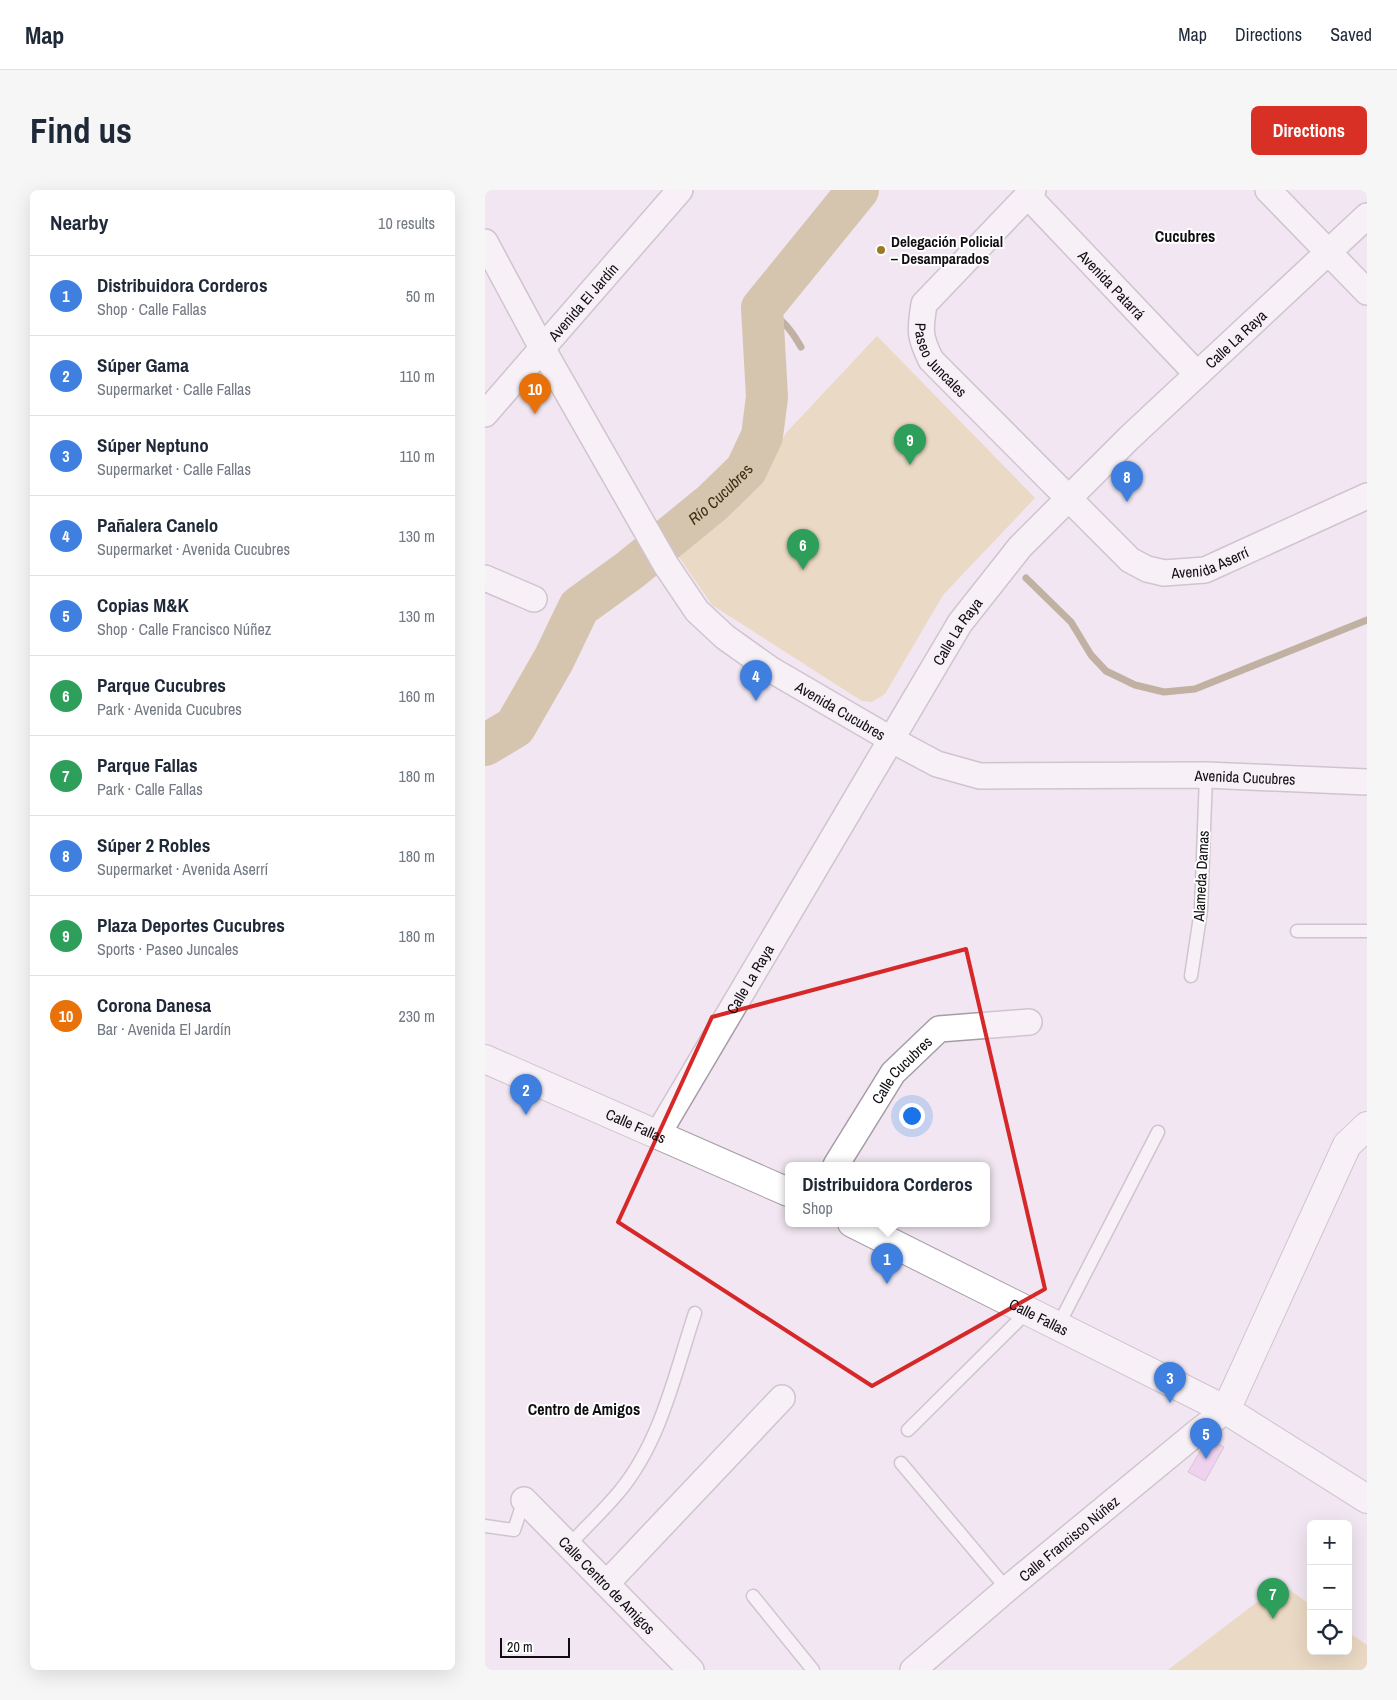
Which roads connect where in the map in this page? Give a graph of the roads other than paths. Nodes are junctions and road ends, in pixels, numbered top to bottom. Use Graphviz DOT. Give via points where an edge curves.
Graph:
graph roads {
  1 [pos="680,190"];
  2 [pos="1268,190"];
  3 [pos="1030,193"];
  4 [pos="1367,216"];
  5 [pos="485,242"];
  6 [pos="1328,253"];
  7 [pos="1367,292"];
  8 [pos="542,348"];
  9 [pos="1197,374"];
  10 [pos="485,414"];
  11 [pos="1367,496"];
  12 [pos="1069,498"];
  13 [pos="485,578"];
  14 [pos="534,599"];
  15 [pos="892,740"];
  16 [pos="1207,775"];
  17 [pos="1367,782"];
  18 [pos="1297,931"];
  19 [pos="1367,931"];
  20 [pos="1191,976"];
  21 [pos="1029,1022"];
  22 [pos="485,1059"];
  23 [pos="1367,1126"];
  24 [pos="1158,1132"];
  25 [pos="658,1134"];
  26 [pos="839,1162"];
  27 [pos="785,1191"];
  28 [pos="860,1227"];
  29 [pos="1028,1311"];
  30 [pos="695,1313"];
  31 [pos="1059,1326"];
  32 [pos="782,1398"];
  33 [pos="1226,1410"];
  34 [pos="908,1430"];
  35 [pos="901,1463"];
  36 [pos="1367,1499"];
  37 [pos="524,1500"];
  38 [pos="485,1526"];
  39 [pos="569,1544"];
  40 [pos="607,1583"];
  41 [pos="1007,1588"];
  42 [pos="753,1596"];
  43 [pos="691,1670"];
  44 [pos="813,1670"];
  45 [pos="913,1670"];
  1 -- 8 [label="street, Avenida El Jardín"];
  2 -- 6 [label="street"];
  3 -- 9 [label="street, Avenida Patarrá"];
  3 -- 12 [label="street, Paseo Juncales" via="924,304 920,327 922,342 931,360"];
  4 -- 6 [label="street, Calle La Raya"];
  5 -- 8 [label="street, Avenida Cucubres"];
  6 -- 7 [label="street"];
  6 -- 9 [label="street, Calle La Raya"];
  8 -- 10 [label="street, Avenida El Jardín"];
  8 -- 15 [label="street, Avenida Cucubres" via="665,565 697,611 725,637 770,668"];
  9 -- 12 [label="street, Calle La Raya"];
  11 -- 12 [label="street, Avenida Aserrí" via="1205,570 1164,573 1130,560"];
  12 -- 15 [label="street, Calle La Raya" via="1020,547 960,623"];
  13 -- 14 [label="street"];
  15 -- 16 [label="street, Avenida Cucubres" via="937,764 980,776"];
  15 -- 25 [label="street, Calle La Raya"];
  16 -- 17 [label="street, Avenida Cucubres"];
  16 -- 20 [label="lane, Alameda Damas" via="1201,910"];
  18 -- 19 [label="lane"];
  21 -- 26 [label="street, Calle Cucubres" via="939,1029 893,1072"];
  22 -- 25 [label="street, Calle Fallas"];
  23 -- 33 [label="street" via="1347,1145"];
  24 -- 31 [label="lane"];
  25 -- 27 [label="street, Calle Fallas"];
  28 -- 29 [label="street, Calle Fallas"];
  29 -- 31 [label="street, Calle Fallas"];
  29 -- 34 [label="lane"];
  30 -- 39 [label="lane" via="654,1434 637,1466 620,1491"];
  31 -- 33 [label="street, Calle Fallas"];
  32 -- 40 [label="street"];
  33 -- 36 [label="street, Calle Fallas"];
  33 -- 41 [label="street, Calle Francisco Núñez"];
  35 -- 41 [label="lane"];
  37 -- 38 [label="lane" via="513,1530"];
  37 -- 39 [label="street, Calle Centro de Amigos"];
  39 -- 40 [label="street, Calle Centro de Amigos"];
  40 -- 43 [label="street, Calle Centro de Amigos"];
  41 -- 45 [label="street, Calle Francisco Núñez"];
  42 -- 44 [label="lane"];
}
